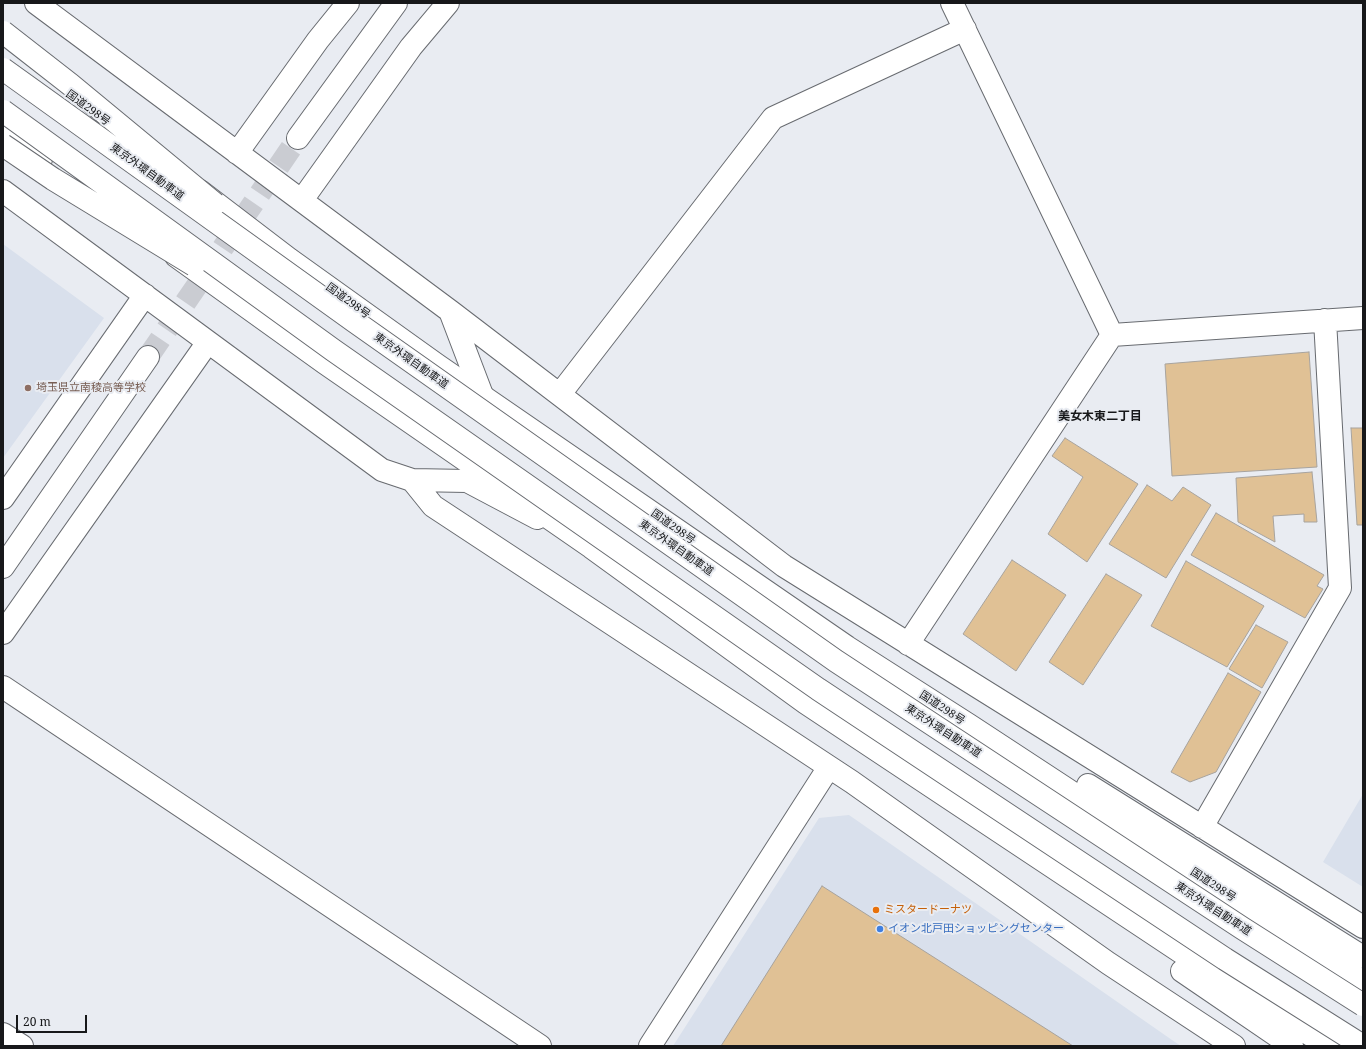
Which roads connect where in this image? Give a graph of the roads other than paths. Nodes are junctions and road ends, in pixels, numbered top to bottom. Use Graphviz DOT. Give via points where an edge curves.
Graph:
graph roads {
  1 [pos="36,3"];
  2 [pos="348,3"];
  3 [pos="396,3"];
  4 [pos="448,3"];
  5 [pos="952,3"];
  6 [pos="965,29"];
  7 [pos="3,32"];
  8 [pos="3,45"];
  9 [pos="3,69"];
  10 [pos="3,110"];
  11 [pos="3,131"];
  12 [pos="298,138"];
  13 [pos="3,145"];
  14 [pos="237,152"];
  15 [pos="3,191"];
  16 [pos="302,200"];
  17 [pos="145,295"];
  18 [pos="450,311"];
  19 [pos="1363,318"];
  20 [pos="1325,320"];
  21 [pos="354,321"];
  22 [pos="1112,334"];
  23 [pos="208,342"];
  24 [pos="333,350"];
  25 [pos="148,357"];
  26 [pos="560,394"];
  27 [pos="482,395"];
  28 [pos="412,480"];
  29 [pos="3,498"];
  30 [pos="591,547"];
  31 [pos="3,567"];
  32 [pos="3,633"];
  33 [pos="908,644"];
  34 [pos="3,687"];
  35 [pos="806,703"];
  36 [pos="969,725"];
  37 [pos="829,767"];
  38 [pos="1202,827"];
  39 [pos="1363,928"];
  40 [pos="1363,957"];
  41 [pos="1363,982"];
  42 [pos="1363,1005"];
  43 [pos="3,1034"];
  44 [pos="22,1046"];
  45 [pos="540,1046"];
  46 [pos="650,1046"];
  47 [pos="1234,1046"];
  48 [pos="1292,1046"];
  49 [pos="1328,1046"];
  50 [pos="1363,1046"];
  1 -- 14 [label="main road"];
  2 -- 14 [label="main road"];
  3 -- 12 [label="main road"];
  4 -- 16 [label="main road" via="411,46"];
  5 -- 6 [label="main road"];
  6 -- 22 [label="main road"];
  6 -- 26 [label="main road" via="773,118"];
  7 -- 21 [label="main road, bridge" via="71,85"];
  8 -- 27 [label="main road, 国道298号" via="295,263"];
  9 -- 21 [label="main road, 東京外環自動車道, bridge"];
  10 -- 24 [label="main road, bridge"];
  11 -- 30 [label="main road" via="325,363"];
  13 -- 24 [label="main road, bridge" via="53,180"];
  14 -- 16 [label="main road"];
  15 -- 17 [label="main road"];
  16 -- 18 [label="main road"];
  17 -- 23 [label="main road"];
  17 -- 29 [label="main road"];
  18 -- 26 [label="main road"];
  18 -- 27 [label="main road"];
  19 -- 20 [label="main road"];
  20 -- 22 [label="main road"];
  20 -- 38 [label="main road" via="1340,588"];
  21 -- 42 [label="main road, 東京外環自動車道, bridge" via="836,661"];
  22 -- 33 [label="main road"];
  23 -- 28 [label="main road" via="382,470"];
  23 -- 32 [label="main road"];
  24 -- 50 [label="main road, bridge" via="818,689 1225,959"];
  25 -- 31 [label="main road"];
  26 -- 33 [label="main road" via="784,566"];
  27 -- 36 [label="main road, 国道298号" via="847,647"];
  28 -- 30 [label="main road" via="467,481"];
  28 -- 37 [label="main road" via="433,506"];
  30 -- 35 [label="main road"];
  33 -- 38 [label="main road"];
  34 -- 45 [label="main road"];
  35 -- 48 [label="main road" via="1067,892"];
  35 -- 49 [label="main road" via="1207,970"];
  36 -- 40 [label="main road" via="1090,787"];
  36 -- 41 [label="main road, 国道298号"];
  37 -- 46 [label="main road"];
  37 -- 47 [label="main road" via="1108,963"];
  38 -- 39 [label="main road"];
  43 -- 44 [label="main road"];
}
